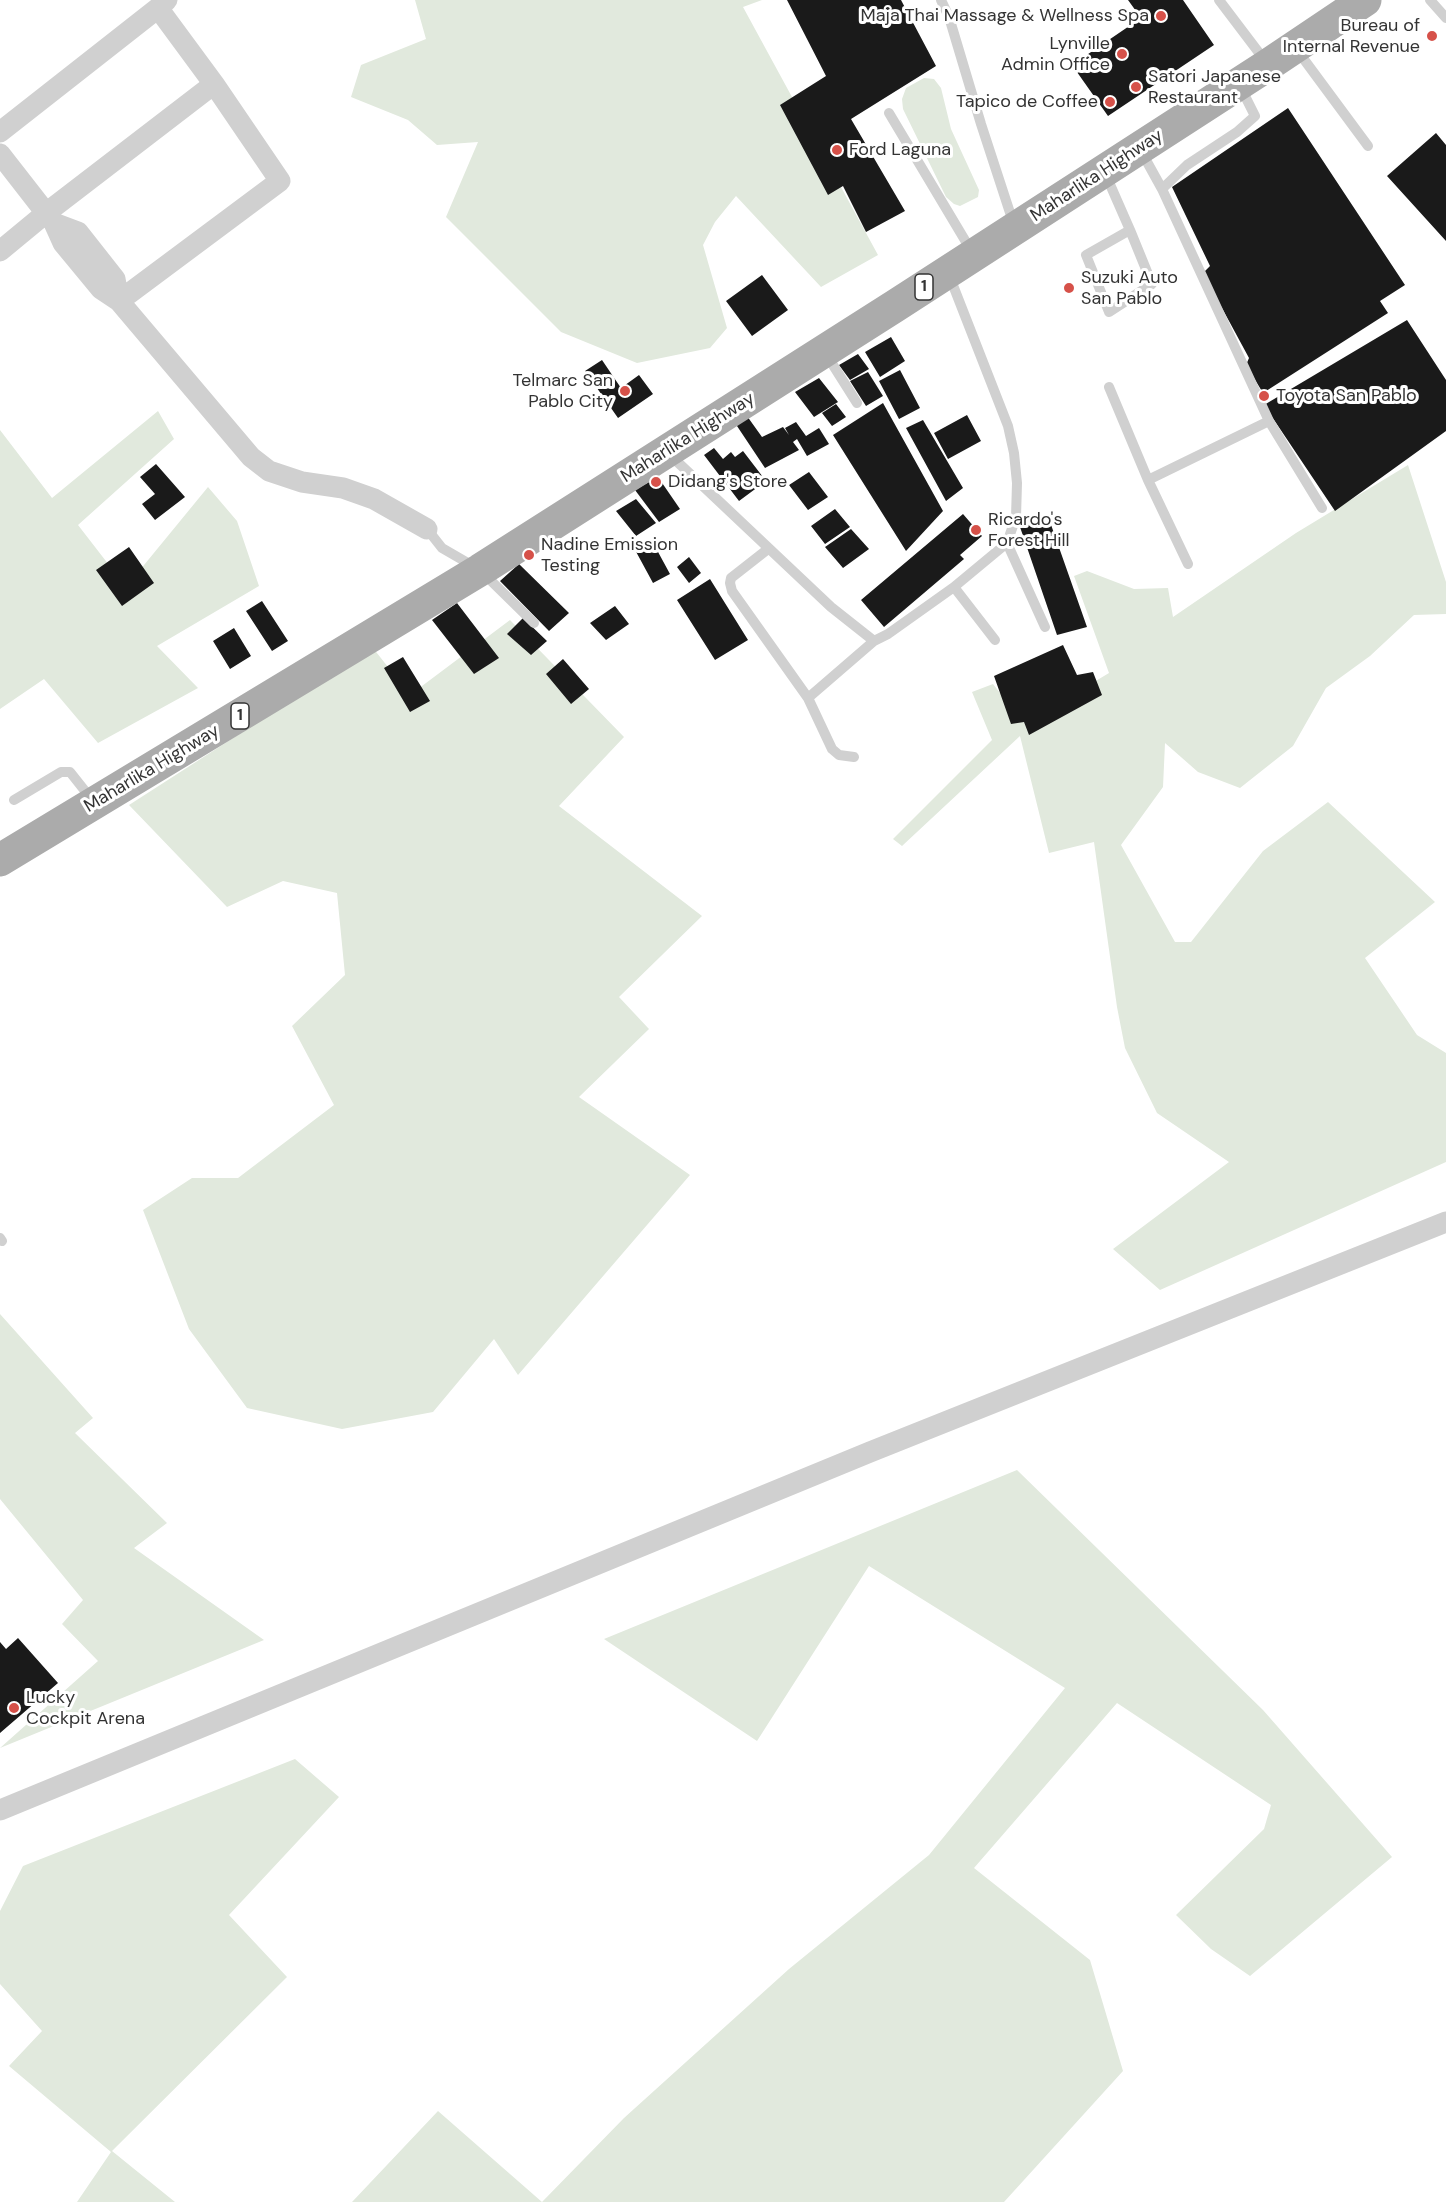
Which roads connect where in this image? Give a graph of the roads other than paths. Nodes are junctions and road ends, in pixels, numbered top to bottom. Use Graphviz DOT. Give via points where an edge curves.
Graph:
graph roads {
  1 [pos="941,0"];
  2 [pos="1219,0"];
  3 [pos="1365,0"];
  4 [pos="1430,0"];
  5 [pos="162,4"];
  6 [pos="1446,18"];
  7 [pos="1296,47"];
  8 [pos="1268,65"];
  9 [pos="214,84"];
  10 [pos="1239,84"];
  11 [pos="889,113"];
  12 [pos="0,132"];
  13 [pos="1368,146"];
  14 [pos="1140,148"];
  15 [pos="0,154"];
  16 [pos="1104,171"];
  17 [pos="1162,189"];
  18 [pos="50,218"];
  19 [pos="1015,228"];
  20 [pos="1130,230"];
  21 [pos="0,251"];
  22 [pos="961,263"];
  23 [pos="119,302"];
  24 [pos="824,352"];
  25 [pos="1109,387"];
  26 [pos="857,403"];
  27 [pos="1269,421"];
  28 [pos="667,452"];
  29 [pos="1148,480"];
  30 [pos="1322,508"];
  31 [pos="427,529"];
  32 [pos="1007,543"];
  33 [pos="768,549"];
  34 [pos="1188,564"];
  35 [pos="480,570"];
  36 [pos="954,587"];
  37 [pos="534,623"];
  38 [pos="1045,627"];
  39 [pos="995,640"];
  40 [pos="874,642"];
  41 [pos="808,698"];
  42 [pos="854,757"];
  43 [pos="14,800"];
  44 [pos="95,804"];
  45 [pos="0,860"];
  46 [pos="1446,1222"];
  47 [pos="0,1810"];
  1 -- 19 [label="lane"];
  2 -- 8 [label="lane"];
  3 -- 7 [label="main road, Maharlika Highway / 1"];
  4 -- 6 [label="lane"];
  5 -- 9 [label="street"];
  5 -- 12 [label="street"];
  7 -- 8 [label="main road, Maharlika Highway / 1"];
  7 -- 13 [label="lane"];
  8 -- 10 [label="main road, Maharlika Highway / 1"];
  9 -- 18 [label="street"];
  9 -- 23 [label="street" via="280,181"];
  10 -- 14 [label="main road, Maharlika Highway / 1"];
  10 -- 17 [label="lane" via="1255,116 1187,165"];
  11 -- 22 [label="lane"];
  14 -- 16 [label="main road, Maharlika Highway / 1"];
  14 -- 17 [label="lane"];
  15 -- 18 [label="street"];
  16 -- 19 [label="main road, Maharlika Highway / 1"];
  16 -- 20 [label="lane"];
  17 -- 27 [label="lane"];
  18 -- 21 [label="street"];
  18 -- 23 [label="street" via="63,243 101,289"];
  19 -- 22 [label="main road, Maharlika Highway / 1"];
  20 -- 20 [label="lane" via="1086,255 1109,312 1152,284"];
  22 -- 24 [label="main road, Maharlika Highway / 1"];
  22 -- 32 [label="lane" via="1014,453 1016,517"];
  23 -- 31 [label="street" via="251,457 269,471 374,499"];
  24 -- 26 [label="lane"];
  24 -- 28 [label="main road, Maharlika Highway / 1"];
  25 -- 29 [label="lane"];
  27 -- 29 [label="lane"];
  27 -- 30 [label="lane"];
  28 -- 33 [label="lane"];
  28 -- 35 [label="main road, Maharlika Highway / 1"];
  29 -- 34 [label="lane"];
  31 -- 35 [label="lane" via="442,548"];
  32 -- 36 [label="lane"];
  32 -- 38 [label="lane"];
  33 -- 40 [label="lane"];
  33 -- 41 [label="lane" via="731,578 732,591"];
  35 -- 37 [label="lane"];
  35 -- 44 [label="main road, Maharlika Highway / 1"];
  36 -- 39 [label="lane"];
  36 -- 40 [label="lane"];
  40 -- 41 [label="lane"];
  41 -- 42 [label="lane" via="832,748"];
  43 -- 44 [label="lane" via="61,772 70,772"];
  44 -- 45 [label="main road, Maharlika Highway / 1"];
  46 -- 47 [label="street" via="870,1452"];
}
